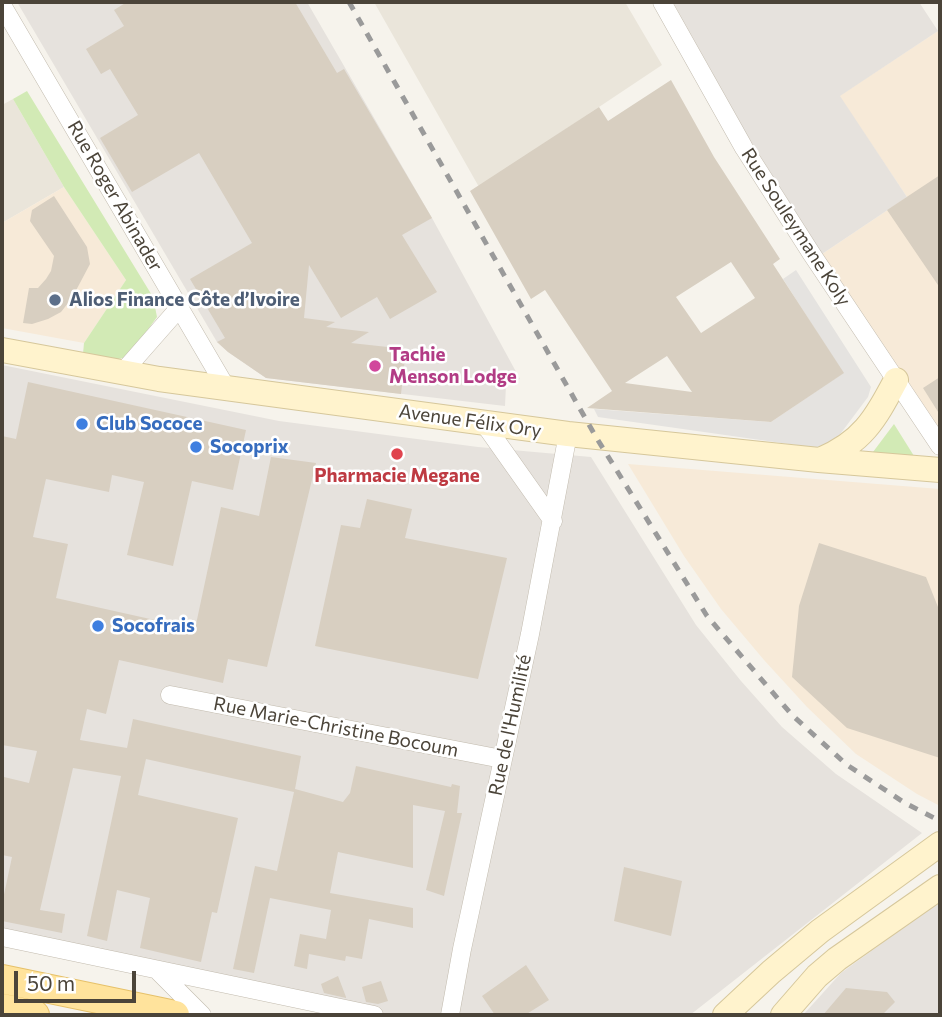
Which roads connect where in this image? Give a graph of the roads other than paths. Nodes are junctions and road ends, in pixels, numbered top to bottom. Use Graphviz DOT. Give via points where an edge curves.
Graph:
graph roads {
  1 [pos="662,2"];
  2 [pos="2,5"];
  3 [pos="180,307"];
  4 [pos="2,350"];
  5 [pos="122,373"];
  6 [pos="896,380"];
  7 [pos="227,389"];
  8 [pos="482,422"];
  9 [pos="568,434"];
  10 [pos="940,446"];
  11 [pos="820,460"];
  12 [pos="940,470"];
  13 [pos="553,522"];
  14 [pos="170,695"];
  15 [pos="502,759"];
  16 [pos="940,844"];
  17 [pos="940,887"];
  18 [pos="2,937"];
  19 [pos="157,970"];
  20 [pos="2,979"];
  21 [pos="2,1008"];
  22 [pos="35,1015"];
  23 [pos="175,1015"];
  24 [pos="202,1015"];
  25 [pos="374,1015"];
  26 [pos="450,1015"];
  27 [pos="725,1015"];
  28 [pos="783,1015"];
  1 -- 6 [label="street, Rue Souleymane Koly" via="744,148"];
  2 -- 3 [label="street, Rue Roger Abinader"];
  3 -- 5 [label="street"];
  3 -- 7 [label="street, Rue Roger Abinader"];
  4 -- 5 [label="street, Avenue Félix Ory"];
  5 -- 7 [label="street, Avenue Félix Ory"];
  6 -- 10 [label="street, Rue Souleymane Koly"];
  6 -- 11 [label="street" via="880,411 857,439"];
  7 -- 8 [label="street, Avenue Félix Ory"];
  8 -- 9 [label="street, Avenue Félix Ory"];
  8 -- 13 [label="street"];
  9 -- 11 [label="street, Avenue Félix Ory"];
  9 -- 13 [label="street, Rue de l'Humilité"];
  11 -- 12 [label="street, Avenue Félix Ory"];
  13 -- 15 [label="street, Rue de l'Humilité"];
  14 -- 15 [label="street, Rue Marie-Christine Bocoum"];
  15 -- 26 [label="street, Rue de l'Humilité"];
  16 -- 27 [label="street" via="820,931"];
  17 -- 28 [label="street" via="837,958"];
  18 -- 19 [label="street"];
  19 -- 24 [label="street"];
  19 -- 25 [label="street"];
  20 -- 23 [label="main road"];
  21 -- 22 [label="main road"];
}
